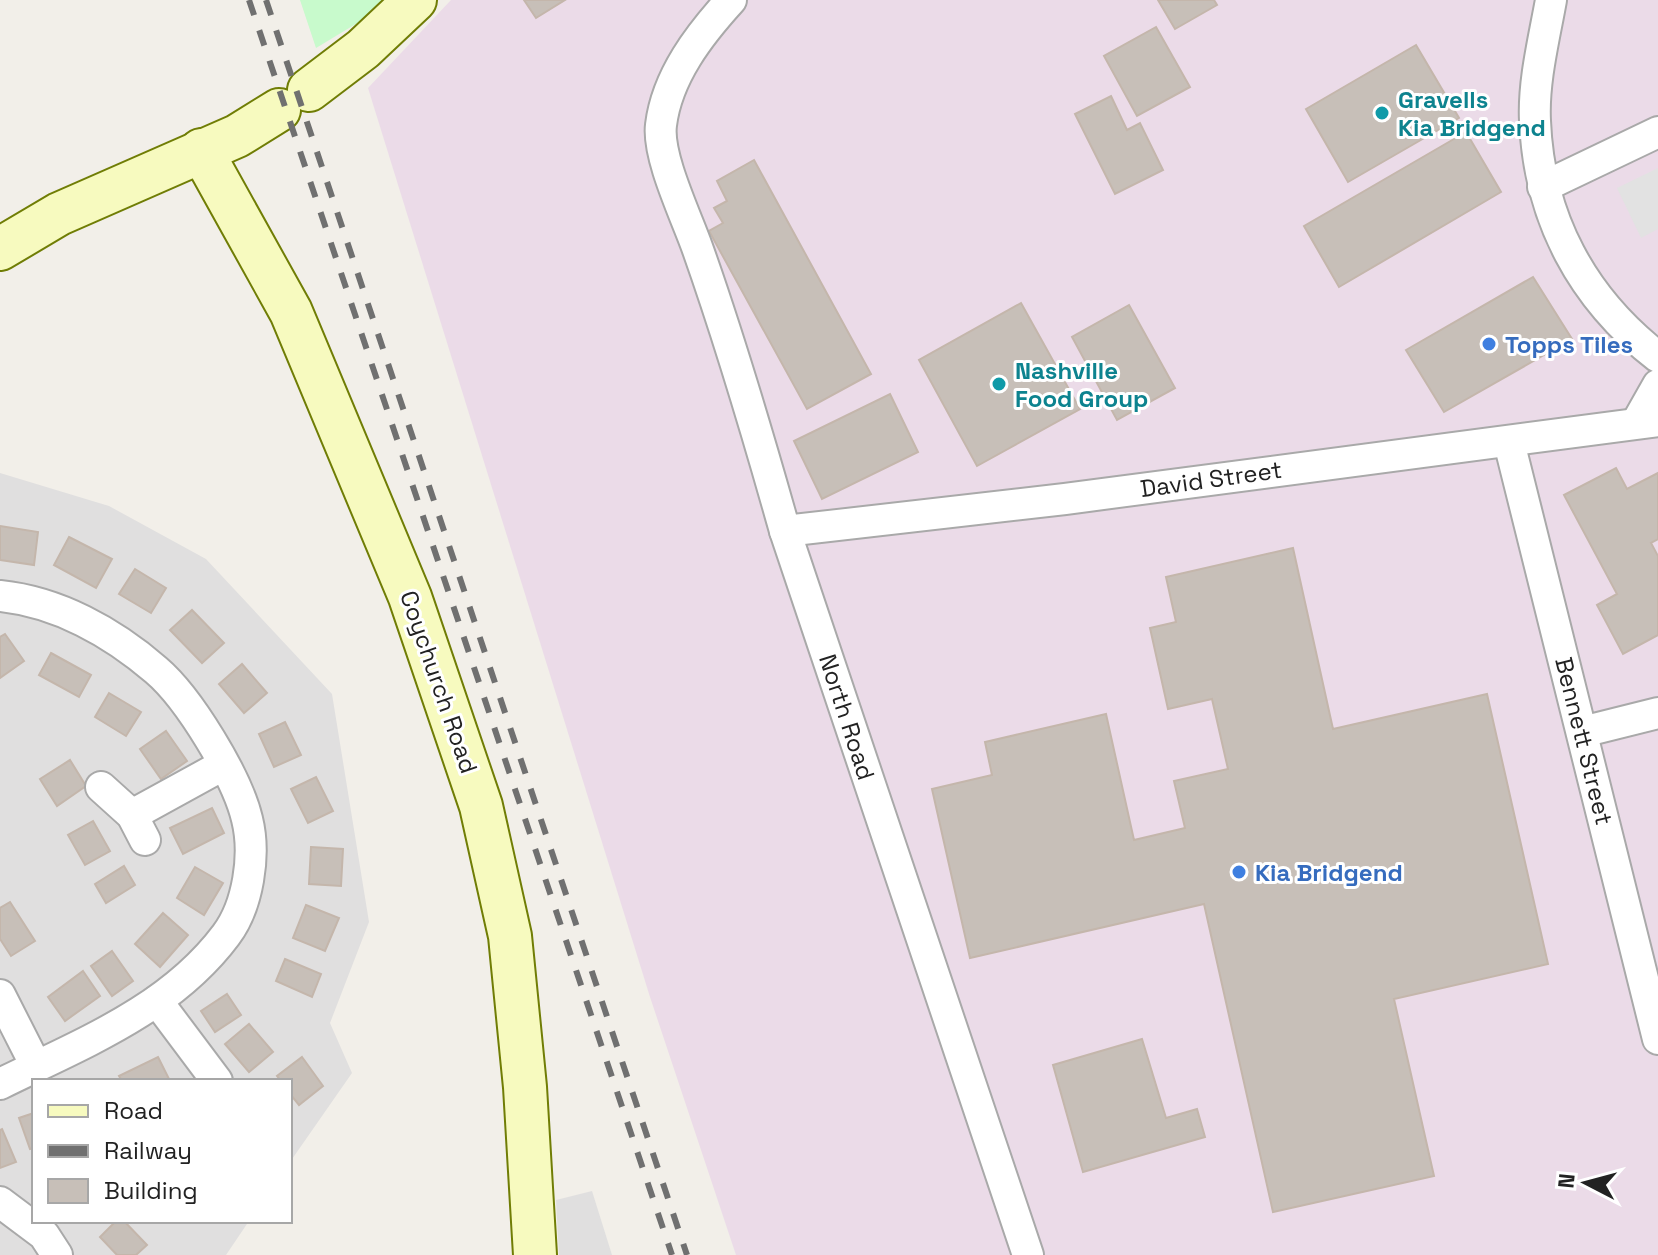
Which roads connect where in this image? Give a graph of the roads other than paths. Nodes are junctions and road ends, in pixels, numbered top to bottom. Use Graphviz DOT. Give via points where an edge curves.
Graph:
graph roads {
  1 [pos="415,0"];
  2 [pos="731,0"];
  3 [pos="1551,0"];
  4 [pos="1658,132"];
  5 [pos="201,150"];
  6 [pos="1543,187"];
  7 [pos="0,249"];
  8 [pos="1658,357"];
  9 [pos="1658,385"];
  10 [pos="1647,422"];
  11 [pos="1509,442"];
  12 [pos="785,531"];
  13 [pos="0,596"];
  14 [pos="1658,713"];
  15 [pos="1582,732"];
  16 [pos="223,765"];
  17 [pos="101,787"];
  18 [pos="0,995"];
  19 [pos="157,1001"];
  20 [pos="1658,1039"];
  21 [pos="36,1066"];
  22 [pos="216,1079"];
  23 [pos="0,1084"];
  24 [pos="0,1202"];
  25 [pos="57,1255"];
  26 [pos="535,1255"];
  27 [pos="1028,1255"];
  1 -- 5 [label="main road" via="363,49 294,100 237,136"];
  2 -- 12 [label="street, North Road" via="690,49 660,127 671,178 752,410"];
  3 -- 6 [label="street" via="1535,119"];
  4 -- 6 [label="street"];
  5 -- 7 [label="main road" via="59,214"];
  5 -- 26 [label="main road, Coychurch Road" via="291,312 410,597 481,806 510,936"];
  6 -- 8 [label="street" via="1557,234 1582,280 1626,333"];
  9 -- 10 [label="street"];
  10 -- 11 [label="street, David Street"];
  11 -- 12 [label="street, David Street"];
  11 -- 15 [label="street, Bennett Street"];
  12 -- 27 [label="street, North Road"];
  13 -- 16 [label="street" via="35,600 85,621 156,670 190,707"];
  14 -- 15 [label="street"];
  15 -- 20 [label="street, Bennett Street"];
  16 -- 17 [label="street" via="139,828"];
  16 -- 19 [label="street" via="248,819 244,900 226,934"];
  18 -- 21 [label="street"];
  19 -- 21 [label="street"];
  19 -- 22 [label="street"];
  21 -- 23 [label="street"];
  24 -- 25 [label="street" via="44,1235"];
}
